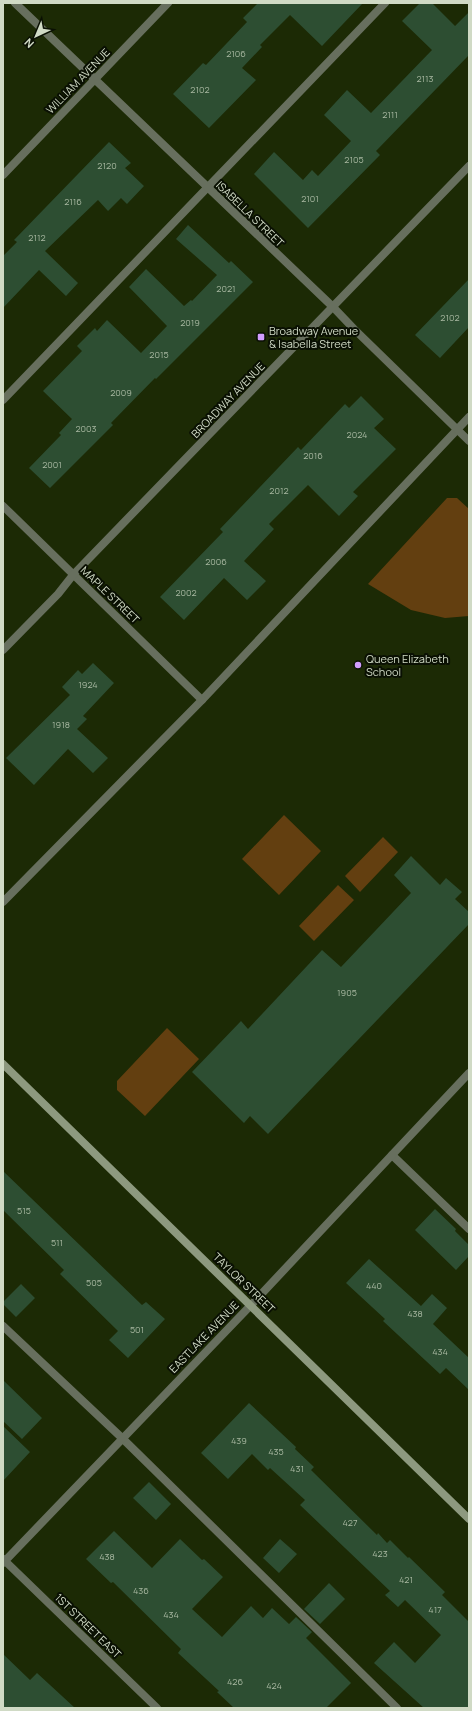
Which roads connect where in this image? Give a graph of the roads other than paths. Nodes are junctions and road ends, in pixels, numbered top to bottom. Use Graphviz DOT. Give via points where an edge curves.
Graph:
graph roads {
  1 [pos="15,3"];
  2 [pos="168,3"];
  3 [pos="385,3"];
  4 [pos="95,80"];
  5 [pos="469,166"];
  6 [pos="3,175"];
  7 [pos="207,188"];
  8 [pos="333,307"];
  9 [pos="3,400"];
  10 [pos="469,417"];
  11 [pos="457,429"];
  12 [pos="469,441"];
  13 [pos="3,506"];
  14 [pos="73,575"];
  15 [pos="3,650"];
  16 [pos="202,700"];
  17 [pos="3,902"];
  18 [pos="3,1064"];
  19 [pos="469,1073"];
  20 [pos="392,1155"];
  21 [pos="469,1229"];
  22 [pos="251,1305"];
  23 [pos="3,1326"];
  24 [pos="122,1438"];
  25 [pos="469,1519"];
  26 [pos="4,1561"];
  27 [pos="157,1708"];
  28 [pos="397,1708"];
  1 -- 4 [label="street, ISABELLA STREET"];
  2 -- 4 [label="street, WILLIAM AVENUE"];
  3 -- 7 [label="street"];
  4 -- 6 [label="street, WILLIAM AVENUE"];
  4 -- 7 [label="street, ISABELLA STREET"];
  5 -- 8 [label="street, BROADWAY AVENUE"];
  7 -- 8 [label="street, ISABELLA STREET"];
  7 -- 9 [label="street"];
  8 -- 11 [label="street, ISABELLA STREET"];
  8 -- 14 [label="street, BROADWAY AVENUE"];
  10 -- 11 [label="street"];
  11 -- 12 [label="street, ISABELLA STREET"];
  11 -- 16 [label="street"];
  13 -- 14 [label="street, MAPLE STREET"];
  14 -- 15 [label="street, BROADWAY AVENUE"];
  14 -- 16 [label="street, MAPLE STREET"];
  16 -- 17 [label="street"];
  18 -- 22 [label="main road, TAYLOR STREET"];
  19 -- 20 [label="street, EASTLAKE AVENUE"];
  20 -- 21 [label="street"];
  20 -- 22 [label="street, EASTLAKE AVENUE"];
  22 -- 24 [label="street, EASTLAKE AVENUE"];
  22 -- 25 [label="main road, TAYLOR STREET"];
  23 -- 24 [label="street"];
  24 -- 26 [label="street, EASTLAKE AVENUE"];
  24 -- 28 [label="street"];
  26 -- 27 [label="street, 1ST STREET EAST"];
}
